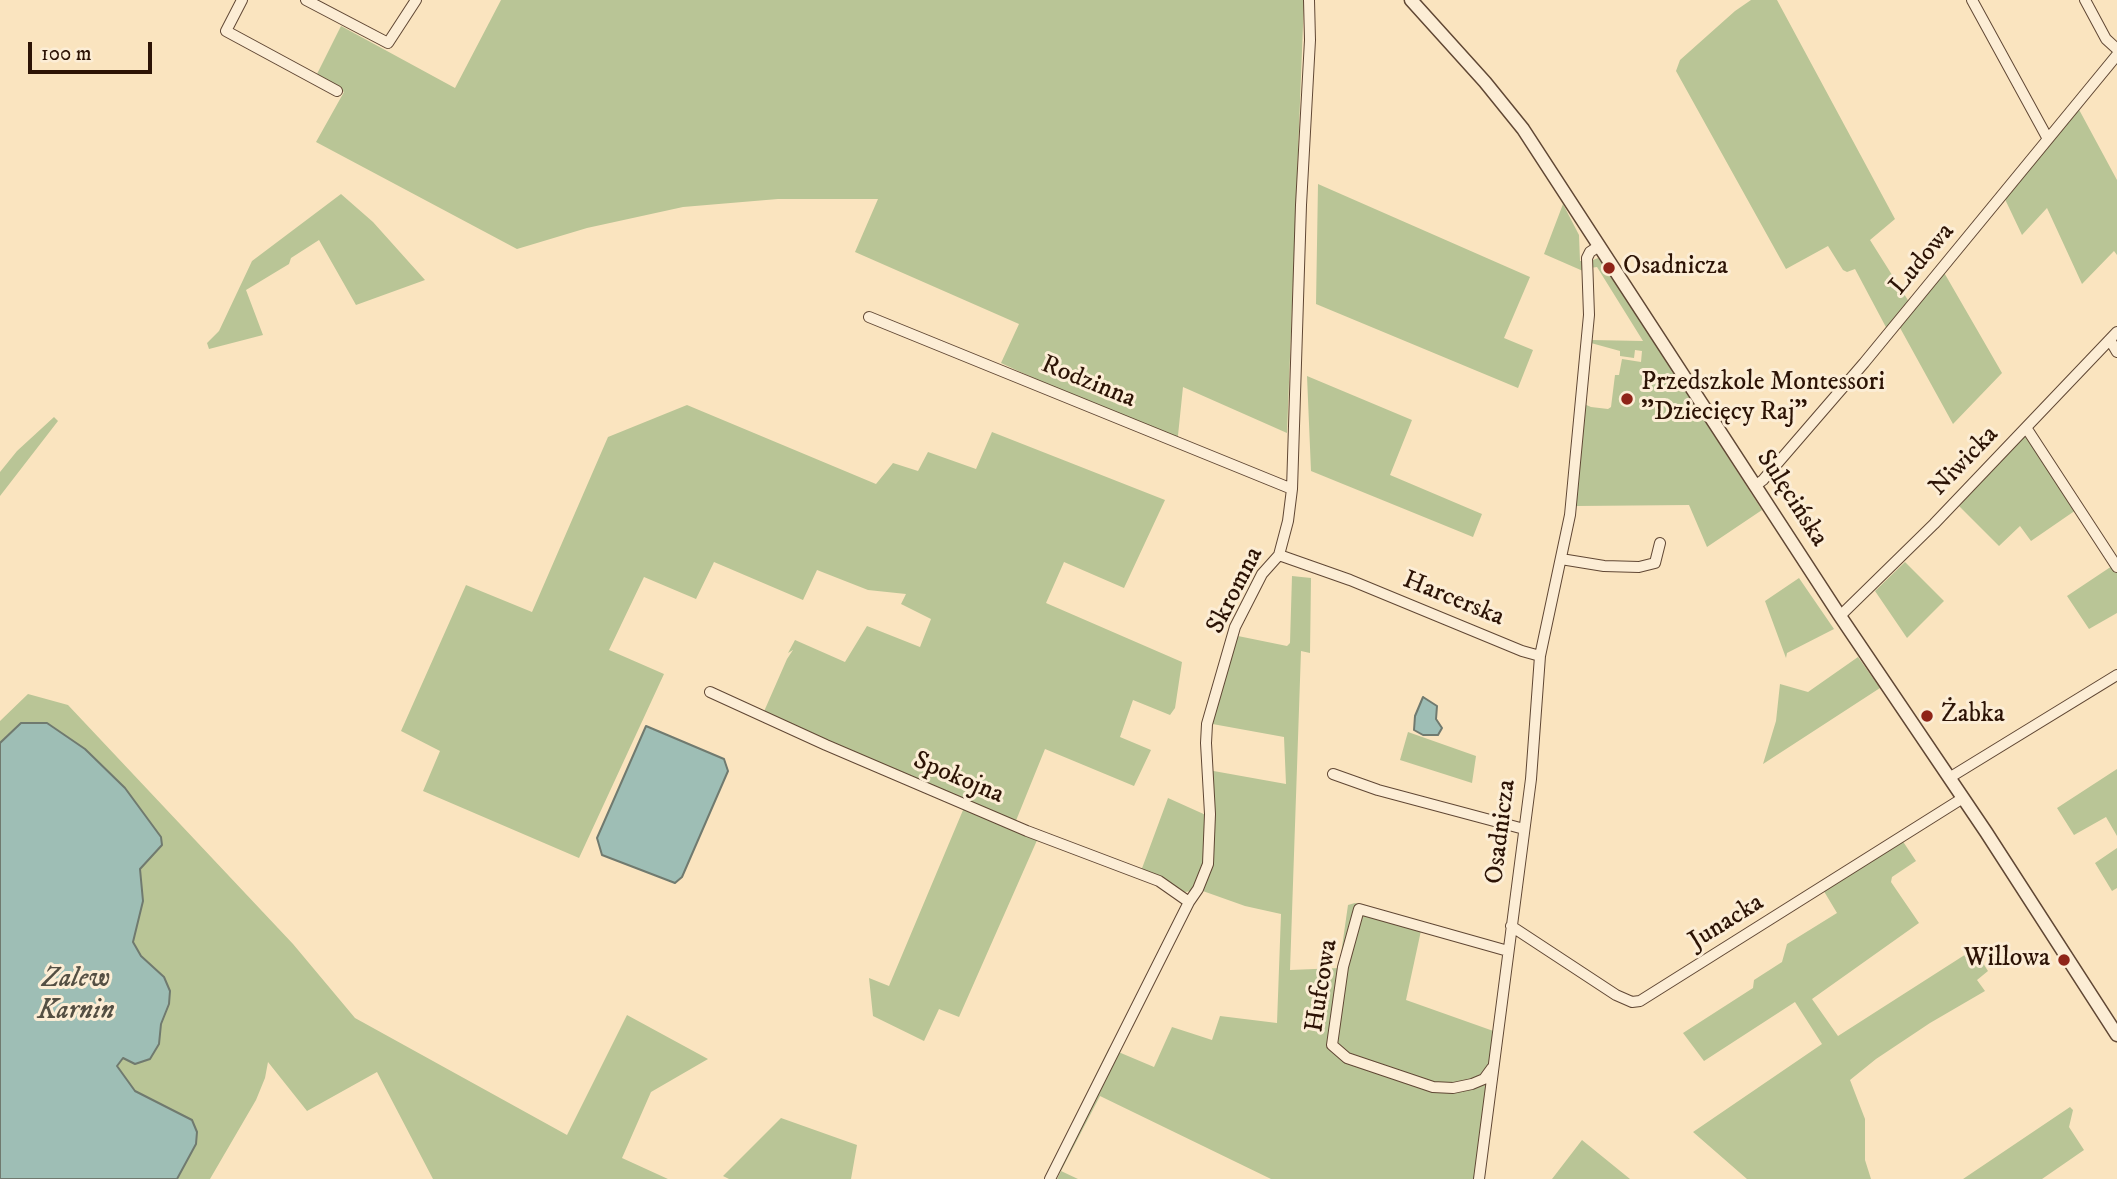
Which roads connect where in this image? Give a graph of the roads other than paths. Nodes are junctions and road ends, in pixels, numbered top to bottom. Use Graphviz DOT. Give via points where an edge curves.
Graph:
graph roads {
  1 [pos="242,0"];
  2 [pos="306,0"];
  3 [pos="416,0"];
  4 [pos="1309,0"];
  5 [pos="1411,0"];
  6 [pos="1972,0"];
  7 [pos="2085,0"];
  8 [pos="2117,49"];
  9 [pos="2117,55"];
  10 [pos="337,91"];
  11 [pos="2048,139"];
  12 [pos="1599,246"];
  13 [pos="869,317"];
  14 [pos="2113,336"];
  15 [pos="2117,352"];
  16 [pos="2026,429"];
  17 [pos="1755,486"];
  18 [pos="1292,489"];
  19 [pos="1660,543"];
  20 [pos="1279,555"];
  21 [pos="1561,559"];
  22 [pos="2117,567"];
  23 [pos="1840,616"];
  24 [pos="1540,656"];
  25 [pos="2117,676"];
  26 [pos="710,692"];
  27 [pos="1333,774"];
  28 [pos="1949,778"];
  29 [pos="1963,798"];
  30 [pos="1524,829"];
  31 [pos="1189,902"];
  32 [pos="1511,926"];
  33 [pos="1508,951"];
  34 [pos="2117,1035"];
  35 [pos="1494,1065"];
  36 [pos="1050,1179"];
  37 [pos="1479,1179"];
  1 -- 10 [label="street" via="226,31"];
  2 -- 3 [label="street" via="388,43"];
  4 -- 18 [label="street, Skromna"];
  5 -- 12 [label="street, Sulęcińska" via="1523,129"];
  6 -- 11 [label="street"];
  7 -- 8 [label="street"];
  9 -- 11 [label="street, Ludowa"];
  11 -- 17 [label="street, Ludowa" via="1873,352"];
  12 -- 17 [label="street, Sulęcińska"];
  12 -- 21 [label="street, Osadnicza" via="1587,258 1585,366 1570,515"];
  13 -- 18 [label="street, Rodzinna"];
  14 -- 15 [label="street"];
  14 -- 16 [label="street, Niwicka"];
  16 -- 22 [label="street"];
  16 -- 23 [label="street, Niwicka"];
  17 -- 23 [label="street, Sulęcińska"];
  18 -- 20 [label="street, Skromna"];
  19 -- 21 [label="street" via="1655,563 1639,567"];
  20 -- 24 [label="street, Harcerska"];
  20 -- 31 [label="street, Skromna" via="1262,574 1235,627 1207,724 1208,864"];
  21 -- 24 [label="street, Osadnicza"];
  23 -- 28 [label="street, Sulęcińska"];
  24 -- 30 [label="street, Osadnicza"];
  25 -- 28 [label="street"];
  26 -- 31 [label="street, Spokojna" via="1014,826 1159,881"];
  27 -- 30 [label="street"];
  28 -- 29 [label="street, Sulęcińska"];
  29 -- 32 [label="street, Junacka" via="1640,1001 1616,995"];
  29 -- 34 [label="street, Sulęcińska"];
  30 -- 32 [label="street, Osadnicza"];
  31 -- 36 [label="street, Skromna"];
  32 -- 33 [label="street, Osadnicza"];
  33 -- 35 [label="street, Osadnicza"];
  33 -- 35 [label="street, Hufcowa" via="1359,909 1343,967 1332,1045 1347,1058 1433,1087 1472,1084 1484,1079"];
  35 -- 37 [label="street, Osadnicza"];
}
